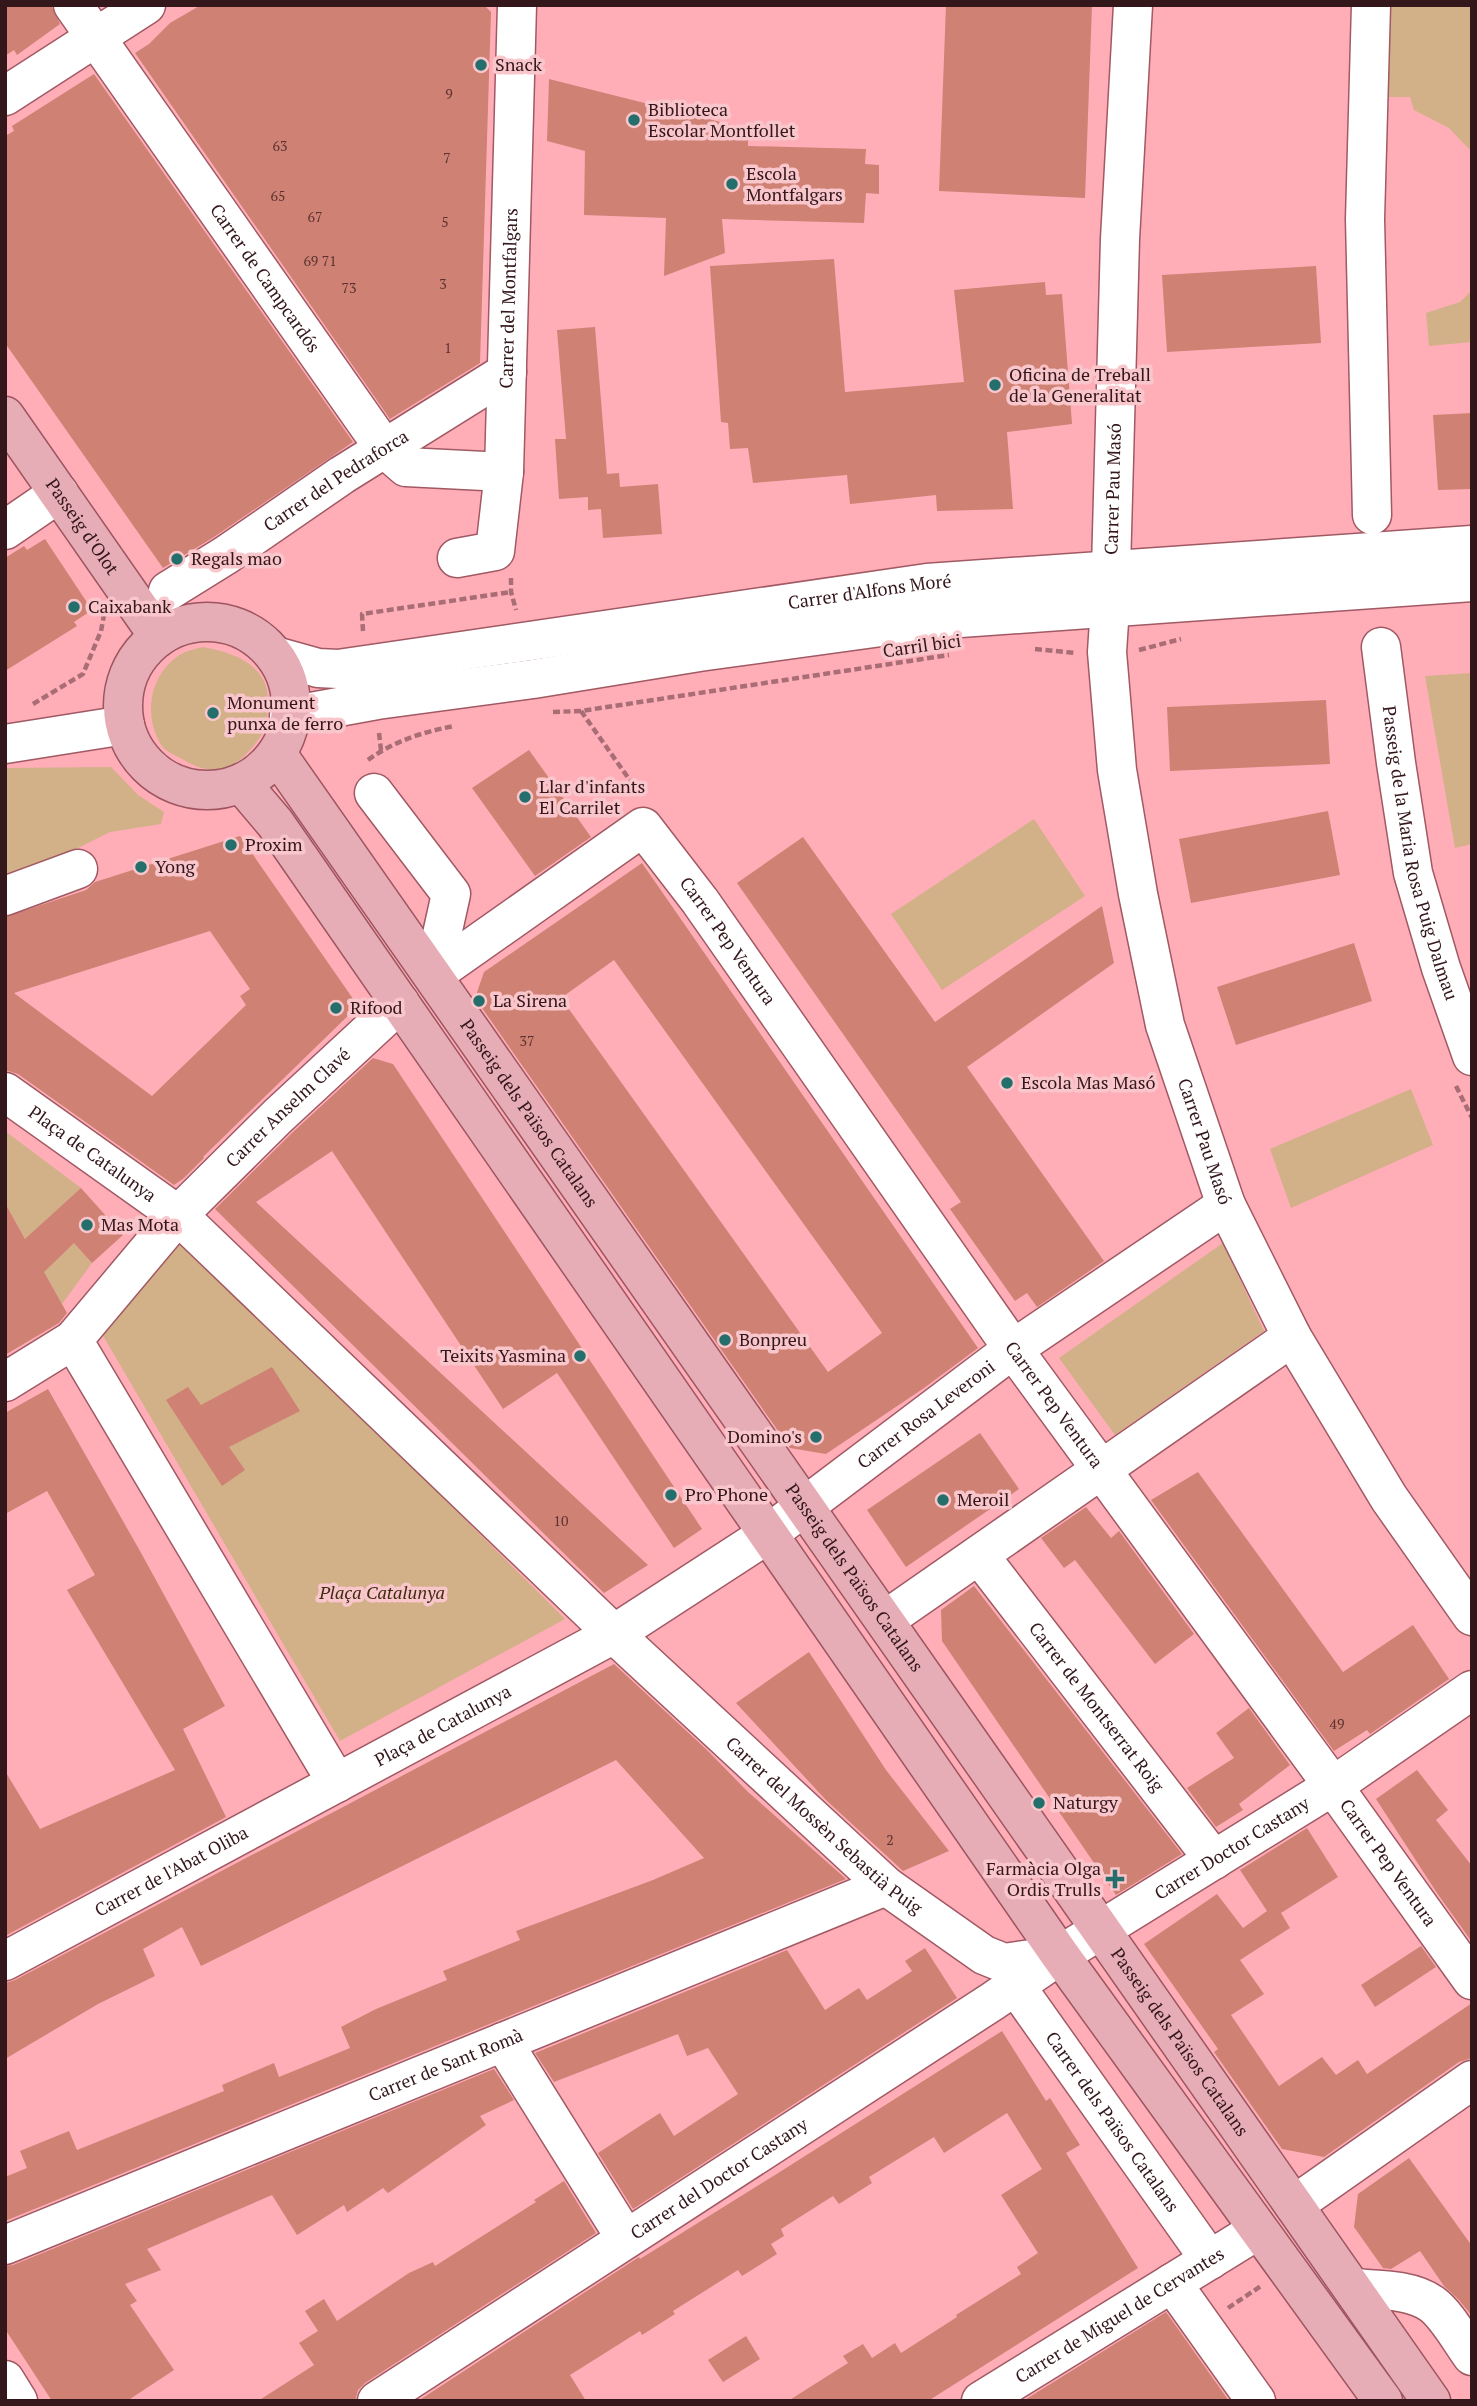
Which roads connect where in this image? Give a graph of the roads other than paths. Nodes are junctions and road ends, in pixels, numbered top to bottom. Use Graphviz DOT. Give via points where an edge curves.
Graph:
graph roads {
  1 [pos="73,5"];
  2 [pos="146,5"];
  3 [pos="517,5"];
  4 [pos="1133,5"];
  5 [pos="1371,5"];
  6 [pos="96,38"];
  7 [pos="5,96"];
  8 [pos="507,372"];
  9 [pos="5,416"];
  10 [pos="384,448"];
  11 [pos="504,472"];
  12 [pos="59,493"];
  13 [pos="1372,515"];
  14 [pos="5,530"];
  15 [pos="1472,545"];
  16 [pos="457,558"];
  17 [pos="1111,569"];
  18 [pos="1472,582"];
  19 [pos="168,591"];
  20 [pos="1110,607"];
  21 [pos="159,637"];
  22 [pos="1381,647"];
  23 [pos="275,656"];
  24 [pos="289,716"];
  25 [pos="125,725"];
  26 [pos="5,744"];
  27 [pos="277,754"];
  28 [pos="241,783"];
  29 [pos="374,793"];
  30 [pos="78,869"];
  31 [pos="5,896"];
  32 [pos="433,975"];
  33 [pos="400,1003"];
  34 [pos="1472,1056"];
  35 [pos="5,1091"];
  36 [pos="1226,1205"];
  37 [pos="178,1215"];
  38 [pos="1292,1337"];
  39 [pos="73,1340"];
  40 [pos="1013,1349"];
  41 [pos="5,1381"];
  42 [pos="1102,1471"];
  43 [pos="805,1506"];
  44 [pos="768,1534"];
  45 [pos="979,1555"];
  46 [pos="1472,1615"];
  47 [pos="885,1620"];
  48 [pos="614,1634"];
  49 [pos="1472,1690"];
  50 [pos="337,1783"];
  51 [pos="1333,1786"];
  52 [pos="1214,1860"];
  53 [pos="886,1886"];
  54 [pos="1102,1930"];
  55 [pos="1060,1955"];
  56 [pos="5,1961"];
  57 [pos="1472,1980"];
  58 [pos="1015,1985"];
  59 [pos="503,2042"];
  60 [pos="1472,2080"];
  61 [pos="1294,2205"];
  62 [pos="1258,2230"];
  63 [pos="626,2239"];
  64 [pos="5,2245"];
  65 [pos="1210,2260"];
  66 [pos="1172,2283"];
  67 [pos="1353,2288"];
  68 [pos="1472,2357"];
  69 [pos="5,2380"];
  70 [pos="18,2401"];
  71 [pos="377,2401"];
  72 [pos="981,2401"];
  73 [pos="1256,2401"];
  74 [pos="1383,2401"];
  75 [pos="1431,2401"];
  1 -- 6 [label="street, Carrer de Campcardós"];
  2 -- 6 [label="street"];
  3 -- 8 [label="street, Carrer del Montfalgars"];
  4 -- 17 [label="street, Carrer Pau Masó" via="1120,239"];
  5 -- 13 [label="street" via="1365,219"];
  6 -- 7 [label="street"];
  6 -- 10 [label="street, Carrer de Campcardós"];
  8 -- 10 [label="street, Carrer del Pedraforca"];
  8 -- 11 [label="street, Carrer del Montfalgars"];
  9 -- 12 [label="main road, Passeig d'Olot"];
  10 -- 11 [label="street, Carrer de Campcardós" via="406,467"];
  10 -- 19 [label="street, Carrer del Pedraforca"];
  11 -- 16 [label="street, Carrer del Montfalgars" via="495,551"];
  12 -- 14 [label="street"];
  12 -- 21 [label="main road, Passeig d'Olot"];
  15 -- 17 [label="street, Carrer d'Alfons Moré"];
  17 -- 23 [label="street, Carrer d'Alfons Moré" via="926,583 338,669"];
  18 -- 20 [label="street, Carrer d'Alfons Moré"];
  20 -- 24 [label="street, Carrer d'Alfons Moré" via="932,620"];
  20 -- 36 [label="street, Carrer Pau Masó" via="1107,652 1117,769 1138,894 1166,1025"];
  21 -- 23 [label="main road" via="189,622 205,620 245,630"];
  21 -- 25 [label="main road" via="141,653 127,681"];
  22 -- 34 [label="street, Passeig de la Maria Rosa Puig Dalmau" via="1413,873"];
  23 -- 24 [label="main road" via="290,688"];
  24 -- 27 [label="main road"];
  25 -- 26 [label="street"];
  25 -- 28 [label="main road" via="135,751 168,781 201,791"];
  27 -- 28 [label="main road" via="265,770"];
  27 -- 32 [label="main road, Passeig dels Països Catalans"];
  28 -- 33 [label="main road" via="275,823"];
  29 -- 32 [label="street" via="451,894"];
  30 -- 31 [label="street"];
  32 -- 40 [label="street, Carrer Pep Ventura" via="643,827 700,901"];
  32 -- 43 [label="main road, Passeig dels Països Catalans"];
  33 -- 37 [label="street, Carrer Anselm Clavé"];
  33 -- 44 [label="main road"];
  35 -- 37 [label="street, Plaça de Catalunya"];
  36 -- 38 [label="street, Carrer Pau Masó"];
  36 -- 40 [label="street, Carrer Rosa Leveroni"];
  37 -- 39 [label="street"];
  37 -- 48 [label="street, Plaça de Catalunya"];
  38 -- 42 [label="street"];
  38 -- 46 [label="street, Carrer Pau Masó" via="1389,1498"];
  39 -- 41 [label="street"];
  39 -- 50 [label="street"];
  40 -- 42 [label="street, Carrer Pep Ventura"];
  40 -- 43 [label="street, Carrer Rosa Leveroni"];
  42 -- 45 [label="street"];
  42 -- 51 [label="street, Carrer Pep Ventura"];
  43 -- 44 [label="street, Carrer Rosa Leveroni"];
  43 -- 47 [label="main road, Passeig dels Països Catalans"];
  44 -- 48 [label="street"];
  44 -- 55 [label="main road"];
  45 -- 47 [label="street"];
  45 -- 52 [label="street, Carrer de Montserrat Roig"];
  47 -- 54 [label="main road, Passeig dels Països Catalans"];
  48 -- 50 [label="street, Plaça de Catalunya"];
  48 -- 53 [label="street, Carrer del Mossèn Sebastià Puig"];
  49 -- 51 [label="street, Carrer Doctor Castany"];
  50 -- 56 [label="street, Carrer de l'Abat Oliba"];
  51 -- 52 [label="street, Carrer Doctor Castany"];
  51 -- 57 [label="street, Carrer Pep Ventura"];
  52 -- 54 [label="street, Carrer Doctor Castany"];
  53 -- 55 [label="street, Carrer del Mossèn Sebastià Puig" via="984,1955 1004,1963"];
  53 -- 59 [label="street, Carrer de Sant Romà"];
  54 -- 55 [label="street, Carrer Doctor Castany"];
  54 -- 61 [label="main road, Passeig dels Països Catalans"];
  55 -- 58 [label="street, Carrer del Doctor Castany"];
  55 -- 62 [label="main road"];
  58 -- 63 [label="street, Carrer del Doctor Castany"];
  58 -- 65 [label="street, Carrer dels Països Catalans"];
  59 -- 63 [label="street"];
  59 -- 64 [label="street, Carrer de Sant Romà"];
  60 -- 61 [label="street"];
  61 -- 67 [label="main road, Passeig dels Països Catalans"];
  62 -- 65 [label="street, Carrer de Miguel de Cervantes"];
  62 -- 74 [label="main road"];
  63 -- 71 [label="street, Carrer del Doctor Castany"];
  65 -- 66 [label="street, Carrer de Miguel de Cervantes"];
  66 -- 72 [label="street, Carrer de Miguel de Cervantes"];
  66 -- 73 [label="street"];
  67 -- 68 [label="street" via="1423,2299 1435,2306"];
  67 -- 75 [label="main road, Passeig dels Països Catalans"];
  69 -- 70 [label="street"];
}
